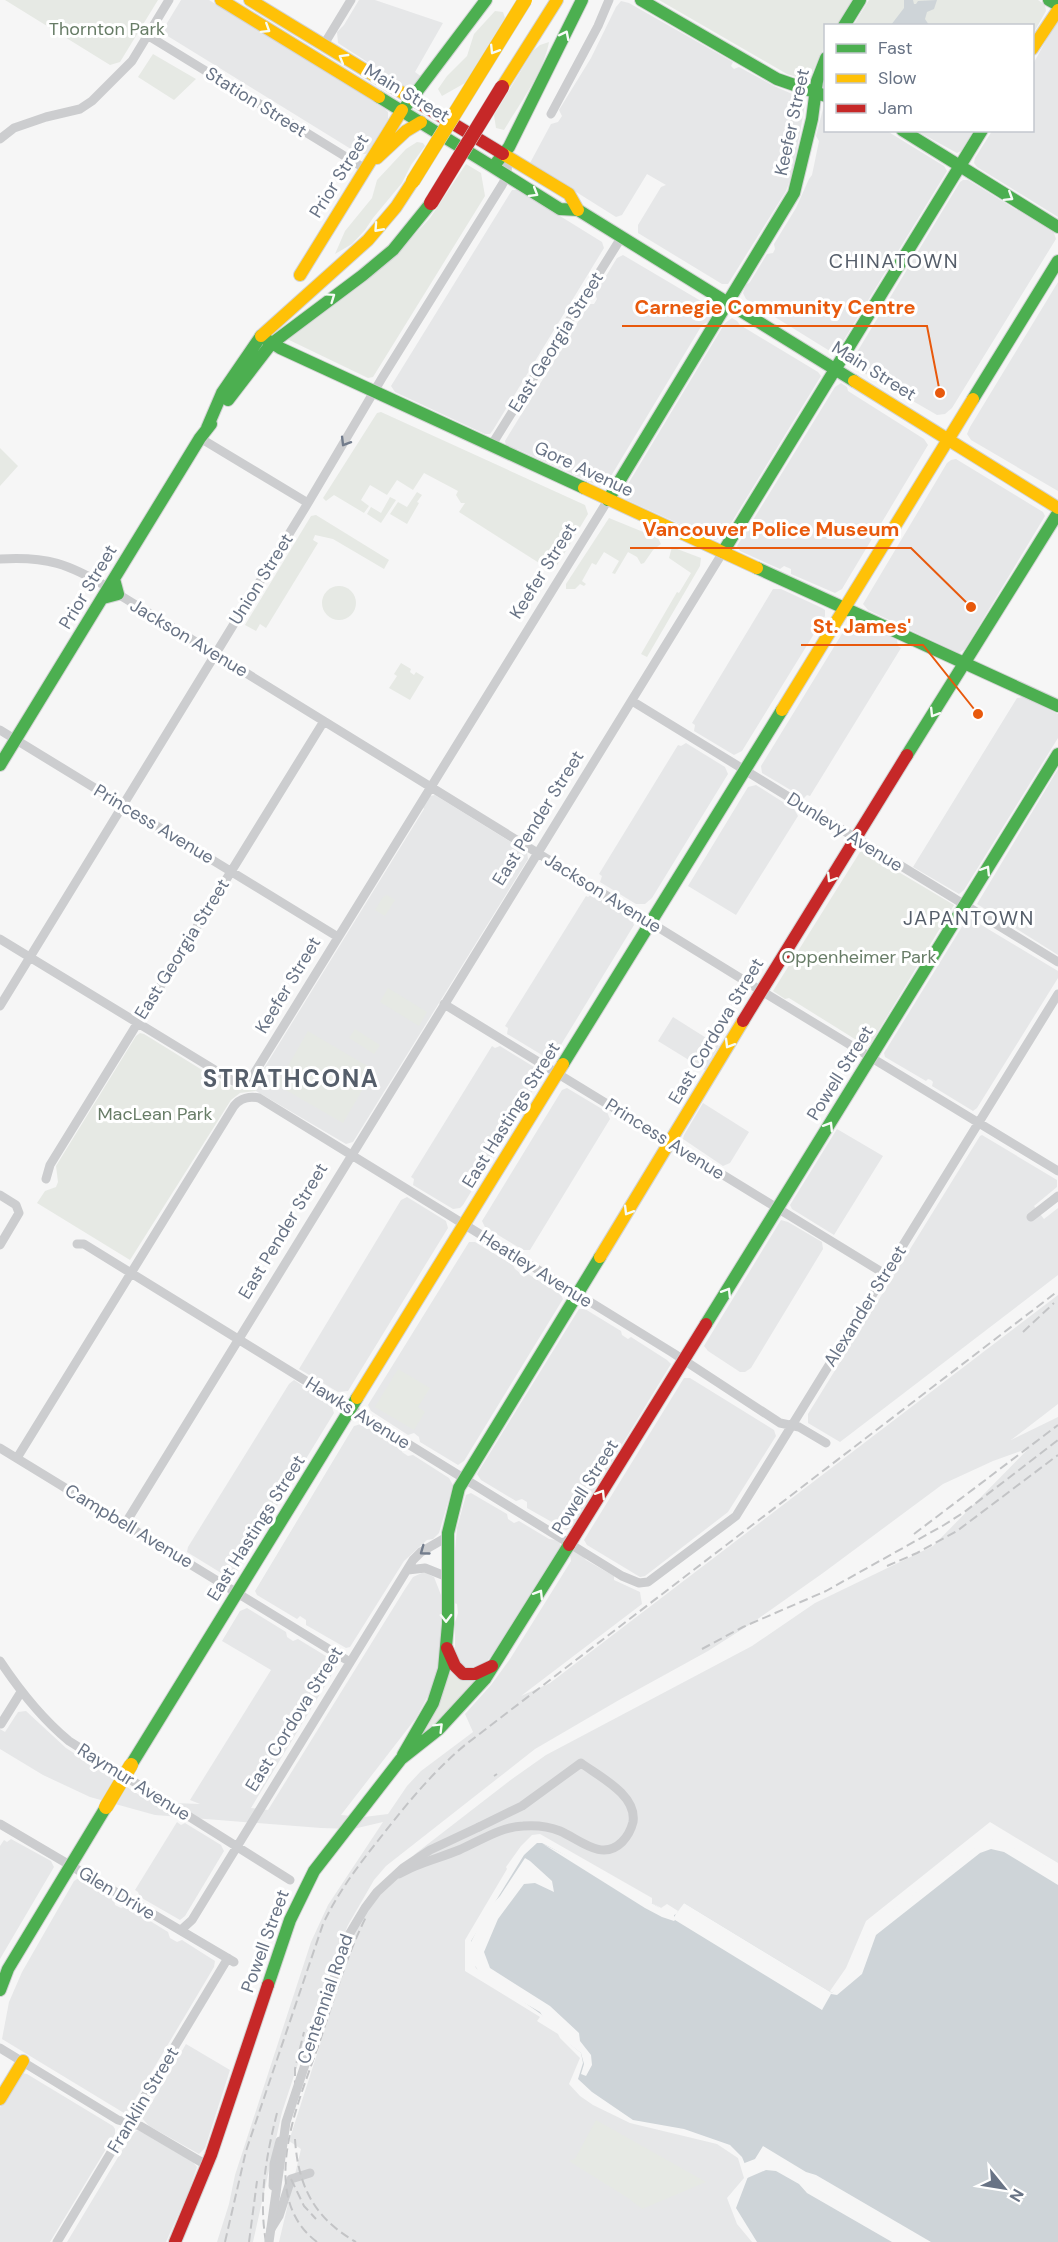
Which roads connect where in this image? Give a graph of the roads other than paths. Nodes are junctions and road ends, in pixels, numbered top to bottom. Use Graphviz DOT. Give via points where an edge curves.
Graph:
graph roads {
  1 [pos="169,0"];
  2 [pos="221,0"];
  3 [pos="250,0"];
  4 [pos="351,0"];
  5 [pos="486,0"];
  6 [pos="525,0"];
  7 [pos="557,0"];
  8 [pos="582,0"];
  9 [pos="609,0"];
  10 [pos="641,0"];
  11 [pos="860,0"];
  12 [pos="1049,0"];
  13 [pos="1058,8"];
  14 [pos="845,24"];
  15 [pos="147,35"];
  16 [pos="323,46"];
  17 [pos="1034,46"];
  18 [pos="824,65"];
  19 [pos="820,94"];
  20 [pos="411,99"];
  21 [pos="402,110"];
  22 [pos="551,114"];
  23 [pos="421,122"];
  24 [pos="905,132"];
  25 [pos="981,132"];
  26 [pos="0,139"];
  27 [pos="507,151"];
  28 [pos="960,166"];
  29 [pos="493,167"];
  30 [pos="364,168"];
  31 [pos="507,176"];
  32 [pos="578,210"];
  33 [pos="1058,227"];
  34 [pos="621,238"];
  35 [pos="1058,261"];
  36 [pos="300,275"];
  37 [pos="728,303"];
  38 [pos="266,340"];
  39 [pos="836,369"];
  40 [pos="375,392"];
  41 [pos="203,433"];
  42 [pos="948,439"];
  43 [pos="491,446"];
  44 [pos="608,500"];
  45 [pos="308,503"];
  46 [pos="1058,508"];
  47 [pos="1058,513"];
  48 [pos="723,552"];
  49 [pos="0,559"];
  50 [pos="111,590"];
  51 [pos="844,608"];
  52 [pos="215,654"];
  53 [pos="966,663"];
  54 [pos="632,701"];
  55 [pos="1058,706"];
  56 [pos="324,721"];
  57 [pos="0,730"];
  58 [pos="15,740"];
  59 [pos="1058,754"];
  60 [pos="0,765"];
  61 [pos="745,770"];
  62 [pos="431,787"];
  63 [pos="123,805"];
  64 [pos="855,838"];
  65 [pos="538,852"];
  66 [pos="230,871"];
  67 [pos="965,905"];
  68 [pos="651,922"];
  69 [pos="338,937"];
  70 [pos="0,939"];
  71 [pos="30,957"];
  72 [pos="1058,962"];
  73 [pos="761,991"];
  74 [pos="1058,994"];
  75 [pos="444,1004"];
  76 [pos="0,1006"];
  77 [pos="136,1023"];
  78 [pos="871,1057"];
  79 [pos="558,1074"];
  80 [pos="978,1123"];
  81 [pos="669,1142"];
  82 [pos="351,1155"];
  83 [pos="1058,1171"];
  84 [pos="46,1179"];
  85 [pos="0,1195"];
  86 [pos="1058,1196"];
  87 [pos="777,1209"];
  88 [pos="1031,1217"];
  89 [pos="464,1225"];
  90 [pos="77,1244"];
  91 [pos="0,1245"];
  92 [pos="131,1273"];
  93 [pos="885,1274"];
  94 [pos="576,1294"];
  95 [pos="238,1340"];
  96 [pos="684,1360"];
  97 [pos="351,1409"];
  98 [pos="790,1427"];
  99 [pos="826,1443"];
  100 [pos="0,1448"];
  101 [pos="17,1458"];
  102 [pos="465,1479"];
  103 [pos="125,1524"];
  104 [pos="447,1537"];
  105 [pos="571,1544"];
  106 [pos="408,1570"];
  107 [pos="445,1576"];
  108 [pos="639,1583"];
  109 [pos="238,1592"];
  110 [pos="446,1647"];
  111 [pos="0,1661"];
  112 [pos="350,1662"];
  113 [pos="494,1665"];
  114 [pos="21,1692"];
  115 [pos="1,1724"];
  116 [pos="401,1759"];
  117 [pos="0,1824"];
  118 [pos="237,1846"];
  119 [pos="70,1865"];
  120 [pos="290,1880"];
  121 [pos="181,1930"];
  122 [pos="231,1960"];
  123 [pos="4,1973"];
  124 [pos="0,1990"];
  125 [pos="0,2048"];
  126 [pos="23,2061"];
  127 [pos="0,2099"];
  128 [pos="129,2123"];
  129 [pos="208,2166"];
  130 [pos="310,2173"];
  131 [pos="268,2239"];
  132 [pos="57,2242"];
  133 [pos="175,2242"];
  1 -- 15 [label="street"];
  2 -- 21 [label="main road, Main Street, one-way"];
  3 -- 16 [label="main road, Main Street"];
  4 -- 16 [label="street"];
  5 -- 20 [label="main road, Prior Street"];
  6 -- 38 [label="main road, one-way, bridge" via="396,207 368,240"];
  38 -- 7 [label="main road, one-way, bridge" via="297,322 395,248 431,203"];
  27 -- 8 [label="main road, one-way"];
  9 -- 22 [label="street"];
  10 -- 19 [label="main road" via="777,79"];
  11 -- 14 [label="main road"];
  12 -- 13 [label="main road"];
  13 -- 17 [label="main road"];
  15 -- 26 [label="street" via="132,61 92,101 80,109 14,128"];
  15 -- 30 [label="street, Station Street"];
  20 -- 16 [label="main road, Main Street, one-way"];
  18 -- 19 [label="main road, Keefer Street"];
  19 -- 37 [label="main road, Keefer Street" via="794,193"];
  20 -- 21 [label="main road, Prior Street"];
  20 -- 27 [label="main road, Main Street"];
  21 -- 23 [label="main road, Main Street"];
  21 -- 30 [label="main road, Prior Street"];
  23 -- 29 [label="main road, Main Street"];
  23 -- 30 [label="main road"];
  24 -- 28 [label="main road"];
  25 -- 28 [label="main road, East Pender Street"];
  27 -- 29 [label="main road"];
  27 -- 31 [label="street, Union Street"];
  27 -- 32 [label="main road, Main Street" via="569,194"];
  28 -- 33 [label="main road, one-way"];
  28 -- 39 [label="main road, East Pender Street"];
  29 -- 31 [label="main road, Main Street"];
  30 -- 36 [label="main road, Prior Street"];
  31 -- 32 [label="main road, Main Street, one-way" via="560,209"];
  31 -- 40 [label="street, Union Street"];
  32 -- 34 [label="main road, Main Street"];
  34 -- 37 [label="main road, Main Street"];
  34 -- 43 [label="street, East Georgia Street"];
  35 -- 42 [label="main road, East Hastings Street"];
  37 -- 39 [label="main road, Main Street"];
  37 -- 44 [label="main road, Keefer Street"];
  38 -- 40 [label="main road, Gore Avenue"];
  38 -- 41 [label="main road, Prior Street" via="217,418"];
  39 -- 42 [label="main road, Main Street"];
  39 -- 48 [label="main road, East Pender Street"];
  40 -- 43 [label="main road, Gore Avenue"];
  40 -- 45 [label="street, Union Street, one-way"];
  41 -- 45 [label="street"];
  41 -- 50 [label="main road, Prior Street"];
  42 -- 46 [label="main road, Main Street"];
  42 -- 51 [label="main road, East Hastings Street"];
  43 -- 44 [label="main road, Gore Avenue"];
  44 -- 48 [label="main road, Gore Avenue"];
  44 -- 62 [label="street, Keefer Street"];
  45 -- 52 [label="street, Union Street"];
  47 -- 53 [label="main road, East Cordova Street"];
  48 -- 51 [label="main road, Gore Avenue"];
  48 -- 54 [label="street, East Pender Street"];
  49 -- 50 [label="street, Jackson Avenue" via="62,563"];
  50 -- 52 [label="street, Jackson Avenue"];
  50 -- 58 [label="main road, Prior Street"];
  51 -- 53 [label="main road, Gore Avenue"];
  51 -- 61 [label="main road, East Hastings Street"];
  52 -- 56 [label="street, Jackson Avenue"];
  52 -- 63 [label="street, Union Street"];
  53 -- 55 [label="main road, Gore Avenue"];
  53 -- 64 [label="main road, East Cordova Street, one-way"];
  54 -- 61 [label="street, Dunlevy Avenue"];
  54 -- 65 [label="street, East Pender Street"];
  56 -- 62 [label="street, Jackson Avenue"];
  56 -- 66 [label="street, East Georgia Street"];
  57 -- 58 [label="street, Princess Avenue"];
  58 -- 60 [label="main road, Prior Street"];
  58 -- 63 [label="street, Princess Avenue"];
  67 -- 59 [label="main road, Powell Street, one-way"];
  61 -- 64 [label="street, Dunlevy Avenue"];
  61 -- 68 [label="main road, East Hastings Street"];
  62 -- 65 [label="street, Jackson Avenue"];
  62 -- 69 [label="street, Keefer Street"];
  63 -- 66 [label="street, Princess Avenue"];
  63 -- 71 [label="street, Union Street"];
  64 -- 67 [label="street, Dunlevy Avenue"];
  64 -- 73 [label="main road, East Cordova Street, one-way"];
  65 -- 68 [label="street, Jackson Avenue"];
  65 -- 75 [label="street, East Pender Street"];
  66 -- 69 [label="street, Princess Avenue"];
  66 -- 77 [label="street, East Georgia Street"];
  67 -- 72 [label="street, Dunlevy Avenue"];
  67 -- 78 [label="main road, Powell Street"];
  68 -- 73 [label="street, Jackson Avenue"];
  68 -- 79 [label="main road, East Hastings Street"];
  69 -- 77 [label="street, Keefer Street" via="257,1071 244,1081 233,1081"];
  70 -- 71 [label="street"];
  71 -- 76 [label="street, Union Street"];
  71 -- 77 [label="street"];
  73 -- 78 [label="street, Jackson Avenue"];
  73 -- 81 [label="main road, East Cordova Street, one-way"];
  74 -- 80 [label="street, Alexander Street"];
  75 -- 79 [label="street, Princess Avenue"];
  75 -- 82 [label="street, East Pender Street"];
  77 -- 84 [label="street, East Georgia Street" via="50,1165"];
  78 -- 80 [label="street, Jackson Avenue"];
  87 -- 78 [label="main road, Powell Street, one-way"];
  79 -- 81 [label="street, Princess Avenue"];
  79 -- 89 [label="main road, East Hastings Street"];
  80 -- 83 [label="street, Jackson Avenue"];
  80 -- 93 [label="street, Alexander Street"];
  81 -- 87 [label="street, Princess Avenue"];
  81 -- 94 [label="main road, East Cordova Street, one-way"];
  82 -- 89 [label="street, Heatley Avenue"];
  82 -- 92 [label="street, Heatley Avenue" via="259,1098 244,1099 234,1106"];
  82 -- 95 [label="street, East Pender Street"];
  85 -- 91 [label="street" via="18,1209"];
  86 -- 88 [label="street"];
  87 -- 93 [label="street, Princess Avenue"];
  96 -- 87 [label="main road, Powell Street, one-way"];
  89 -- 94 [label="street, Heatley Avenue"];
  89 -- 97 [label="main road, East Hastings Street"];
  90 -- 92 [label="street, Hawks Avenue" via="84,1244"];
  92 -- 95 [label="street, Hawks Avenue"];
  92 -- 101 [label="street"];
  93 -- 98 [label="street, Alexander Street"];
  94 -- 96 [label="street, Heatley Avenue"];
  94 -- 102 [label="main road, East Cordova Street"];
  95 -- 97 [label="street, Hawks Avenue"];
  95 -- 103 [label="street, East Pender Street"];
  96 -- 98 [label="street, Heatley Avenue"];
  105 -- 96 [label="main road, Powell Street, one-way"];
  97 -- 102 [label="street, Hawks Avenue"];
  97 -- 109 [label="main road, East Hastings Street"];
  98 -- 99 [label="street, Heatley Avenue" via="799,1427"];
  98 -- 108 [label="street, Alexander Street" via="736,1516 653,1580"];
  100 -- 101 [label="street, Campbell Avenue"];
  101 -- 103 [label="street, Campbell Avenue"];
  102 -- 104 [label="main road, East Cordova Street" via="453,1505"];
  102 -- 105 [label="street, Hawks Avenue"];
  103 -- 109 [label="street, Campbell Avenue"];
  104 -- 106 [label="street, East Cordova Street, one-way" via="421,1552"];
  104 -- 107 [label="main road, East Cordova Street"];
  105 -- 108 [label="street, Hawks Avenue"];
  113 -- 105 [label="main road, Powell Street, one-way"];
  106 -- 107 [label="street" via="425,1568"];
  106 -- 112 [label="street, East Cordova Street"];
  107 -- 110 [label="main road, East Cordova Street, one-way"];
  109 -- 112 [label="street, Campbell Avenue"];
  109 -- 119 [label="main road, East Hastings Street, bridge"];
  110 -- 113 [label="main road" via="462,1675 478,1674"];
  110 -- 116 [label="main road, East Cordova Street" via="436,1697"];
  111 -- 114 [label="street, Raymur Avenue"];
  112 -- 118 [label="street, East Cordova Street"];
  116 -- 113 [label="main road, Powell Street, one-way" via="427,1740"];
  114 -- 115 [label="street"];
  114 -- 118 [label="street, Raymur Avenue" via="44,1719 75,1745"];
  116 -- 129 [label="main road, Powell Street" via="314,1871 294,1908"];
  117 -- 119 [label="street, Glen Drive"];
  118 -- 120 [label="street, Raymur Avenue"];
  118 -- 121 [label="street, East Cordova Street" via="192,1920"];
  119 -- 121 [label="street, Glen Drive"];
  119 -- 123 [label="main road, East Hastings Street"];
  121 -- 122 [label="street, Glen Drive"];
  122 -- 128 [label="street, Franklin Street"];
  123 -- 124 [label="main road, East Hastings Street"];
  125 -- 126 [label="street"];
  126 -- 127 [label="main road"];
  126 -- 128 [label="street"];
  128 -- 129 [label="street"];
  128 -- 132 [label="street, Franklin Street"];
  129 -- 133 [label="main road, Powell Street"];
  130 -- 131 [label="street" via="291,2179"];
  131 -- 131 [label="street, Centennial Road, bridge" via="286,2122 347,1938 371,1900 403,1868 430,1850 522,1806 581,1763 627,1800 632,1809 629,1833 611,1849 587,1846 546,1827 510,1828 402,1872 375,1892 358,1912 345,1937 325,1991 283,2127 274,2164"];
}
